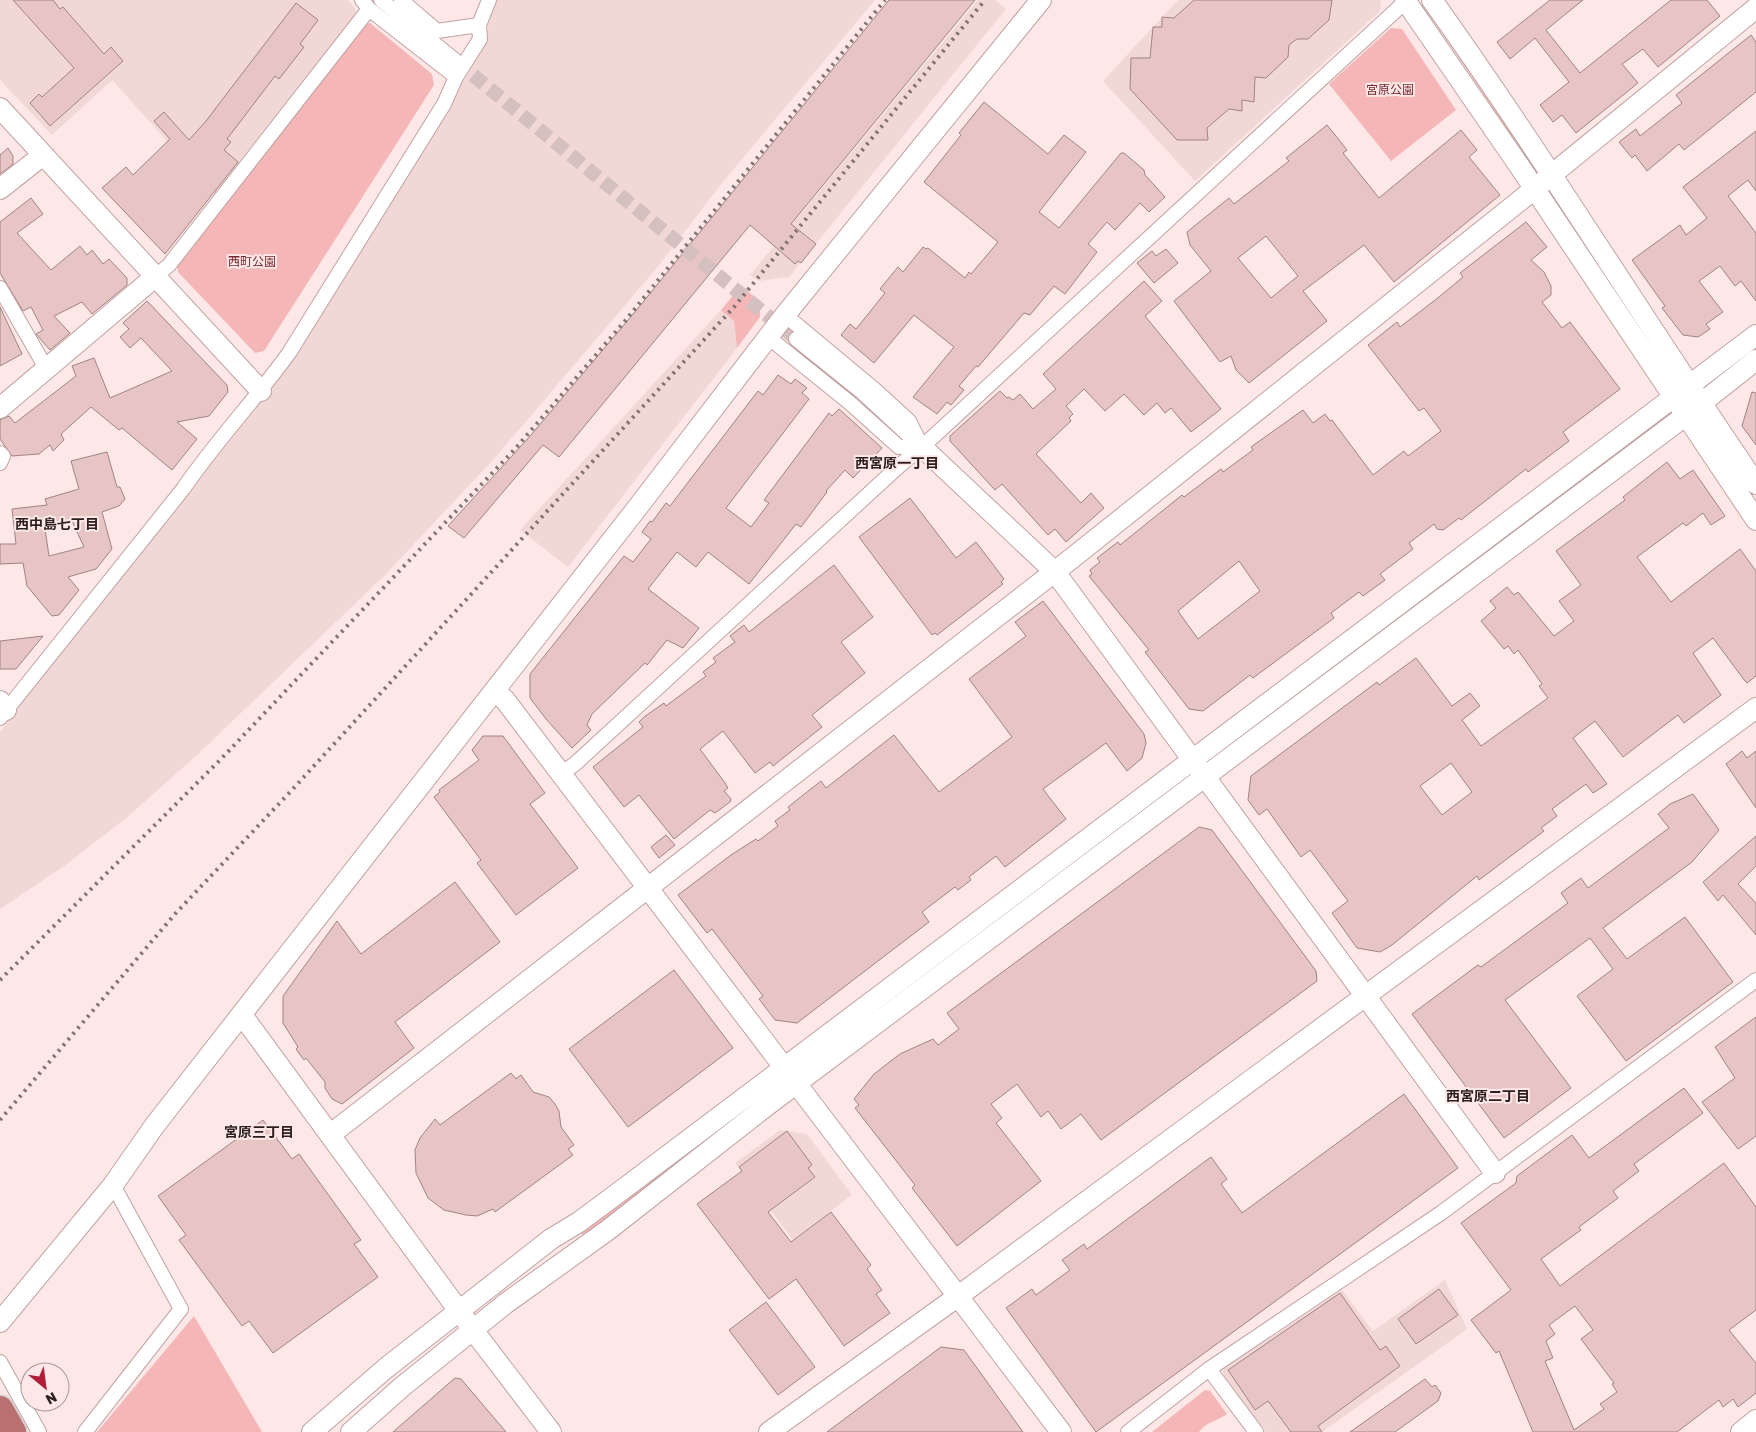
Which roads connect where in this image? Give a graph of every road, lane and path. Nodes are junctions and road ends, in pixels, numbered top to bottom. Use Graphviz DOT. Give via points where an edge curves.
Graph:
graph roads {
  1 [pos="381,0"];
  2 [pos="401,0"];
  3 [pos="489,0"];
  4 [pos="1041,0"];
  5 [pos="1406,0"];
  6 [pos="1432,0"];
  7 [pos="366,5"];
  8 [pos="1756,8"];
  9 [pos="479,24"];
  10 [pos="456,70"];
  11 [pos="0,108"];
  12 [pos="43,154"];
  13 [pos="1551,175"];
  14 [pos="0,189"];
  15 [pos="1534,189"];
  16 [pos="156,276"];
  17 [pos="0,288"];
  18 [pos="785,315"];
  19 [pos="1756,335"];
  20 [pos="768,337"];
  21 [pos="796,339"];
  22 [pos="1756,360"];
  23 [pos="46,368"];
  24 [pos="1688,384"];
  25 [pos="261,391"];
  26 [pos="1672,397"];
  27 [pos="1700,402"];
  28 [pos="0,408"];
  29 [pos="1685,416"];
  30 [pos="922,447"];
  31 [pos="0,453"];
  32 [pos="0,463"];
  33 [pos="1756,484"];
  34 [pos="1756,520"];
  35 [pos="1055,572"];
  36 [pos="495,691"];
  37 [pos="1756,708"];
  38 [pos="2,710"];
  39 [pos="1193,759"];
  40 [pos="561,774"];
  41 [pos="1205,776"];
  42 [pos="647,889"];
  43 [pos="1756,980"];
  44 [pos="1365,995"];
  45 [pos="242,1015"];
  46 [pos="783,1068"];
  47 [pos="796,1085"];
  48 [pos="331,1134"];
  49 [pos="1495,1172"];
  50 [pos="113,1185"];
  51 [pos="957,1297"];
  52 [pos="459,1311"];
  53 [pos="0,1322"];
  54 [pos="473,1330"];
  55 [pos="0,1362"];
  56 [pos="1209,1369"];
  57 [pos="0,1408"];
  58 [pos="1756,1420"];
  59 [pos="13,1432"];
  60 [pos="39,1432"];
  61 [pos="85,1432"];
  62 [pos="312,1432"];
  63 [pos="351,1432"];
  64 [pos="551,1432"];
  65 [pos="769,1432"];
  66 [pos="1060,1432"];
  67 [pos="1128,1432"];
  68 [pos="1256,1432"];
  69 [pos="1741,1432"];
  1 -- 10 [label="street"];
  2 -- 9 [label="street" via="437,31"];
  3 -- 9 [label="street"];
  4 -- 18 [label="street"];
  5 -- 15 [label="street"];
  5 -- 30 [label="street"];
  6 -- 13 [label="street"];
  7 -- 10 [label="street"];
  7 -- 16 [label="street" via="169,265"];
  8 -- 13 [label="street"];
  9 -- 10 [label="street" via="480,39"];
  10 -- 25 [label="street" via="444,104 289,353"];
  11 -- 12 [label="street"];
  12 -- 14 [label="street"];
  12 -- 16 [label="street"];
  13 -- 15 [label="street"];
  13 -- 24 [label="street"];
  15 -- 26 [label="street"];
  15 -- 35 [label="street"];
  16 -- 23 [label="street"];
  16 -- 25 [label="street"];
  17 -- 23 [label="street"];
  18 -- 20 [label="street"];
  18 -- 30 [label="street" via="909,421"];
  19 -- 24 [label="street"];
  20 -- 30 [label="street" via="899,447"];
  20 -- 36 [label="street"];
  21 -- 30 [label="street" via="862,392"];
  22 -- 27 [label="street"];
  23 -- 28 [label="street"];
  24 -- 26 [label="street"];
  24 -- 27 [label="street"];
  25 -- 38 [label="street" via="208,452 183,489"];
  26 -- 29 [label="street"];
  26 -- 39 [label="street"];
  27 -- 29 [label="street"];
  27 -- 33 [label="street"];
  29 -- 34 [label="street"];
  29 -- 41 [label="street"];
  30 -- 35 [label="street"];
  30 -- 40 [label="street"];
  31 -- 32 [label="street" via="3,456"];
  35 -- 39 [label="street"];
  35 -- 42 [label="street"];
  36 -- 40 [label="street"];
  36 -- 45 [label="street"];
  37 -- 44 [label="street"];
  39 -- 41 [label="street"];
  39 -- 46 [label="street"];
  40 -- 42 [label="street"];
  41 -- 44 [label="street"];
  41 -- 47 [label="street"];
  42 -- 46 [label="street"];
  42 -- 48 [label="street"];
  43 -- 49 [label="street"];
  44 -- 49 [label="street"];
  44 -- 51 [label="street"];
  45 -- 48 [label="street"];
  45 -- 50 [label="street" via="155,1125"];
  46 -- 47 [label="street"];
  46 -- 52 [label="street"];
  47 -- 51 [label="street"];
  47 -- 54 [label="street"];
  48 -- 52 [label="street"];
  49 -- 56 [label="street" via="1441,1213"];
  50 -- 53 [label="street"];
  50 -- 61 [label="street" via="181,1309"];
  51 -- 65 [label="street"];
  51 -- 66 [label="street"];
  52 -- 54 [label="street"];
  52 -- 62 [label="street"];
  54 -- 63 [label="street"];
  54 -- 64 [label="street"];
  55 -- 60 [label="street"];
  56 -- 67 [label="street"];
  56 -- 68 [label="street"];
  57 -- 59 [label="highway"];
  58 -- 69 [label="street"];
}
